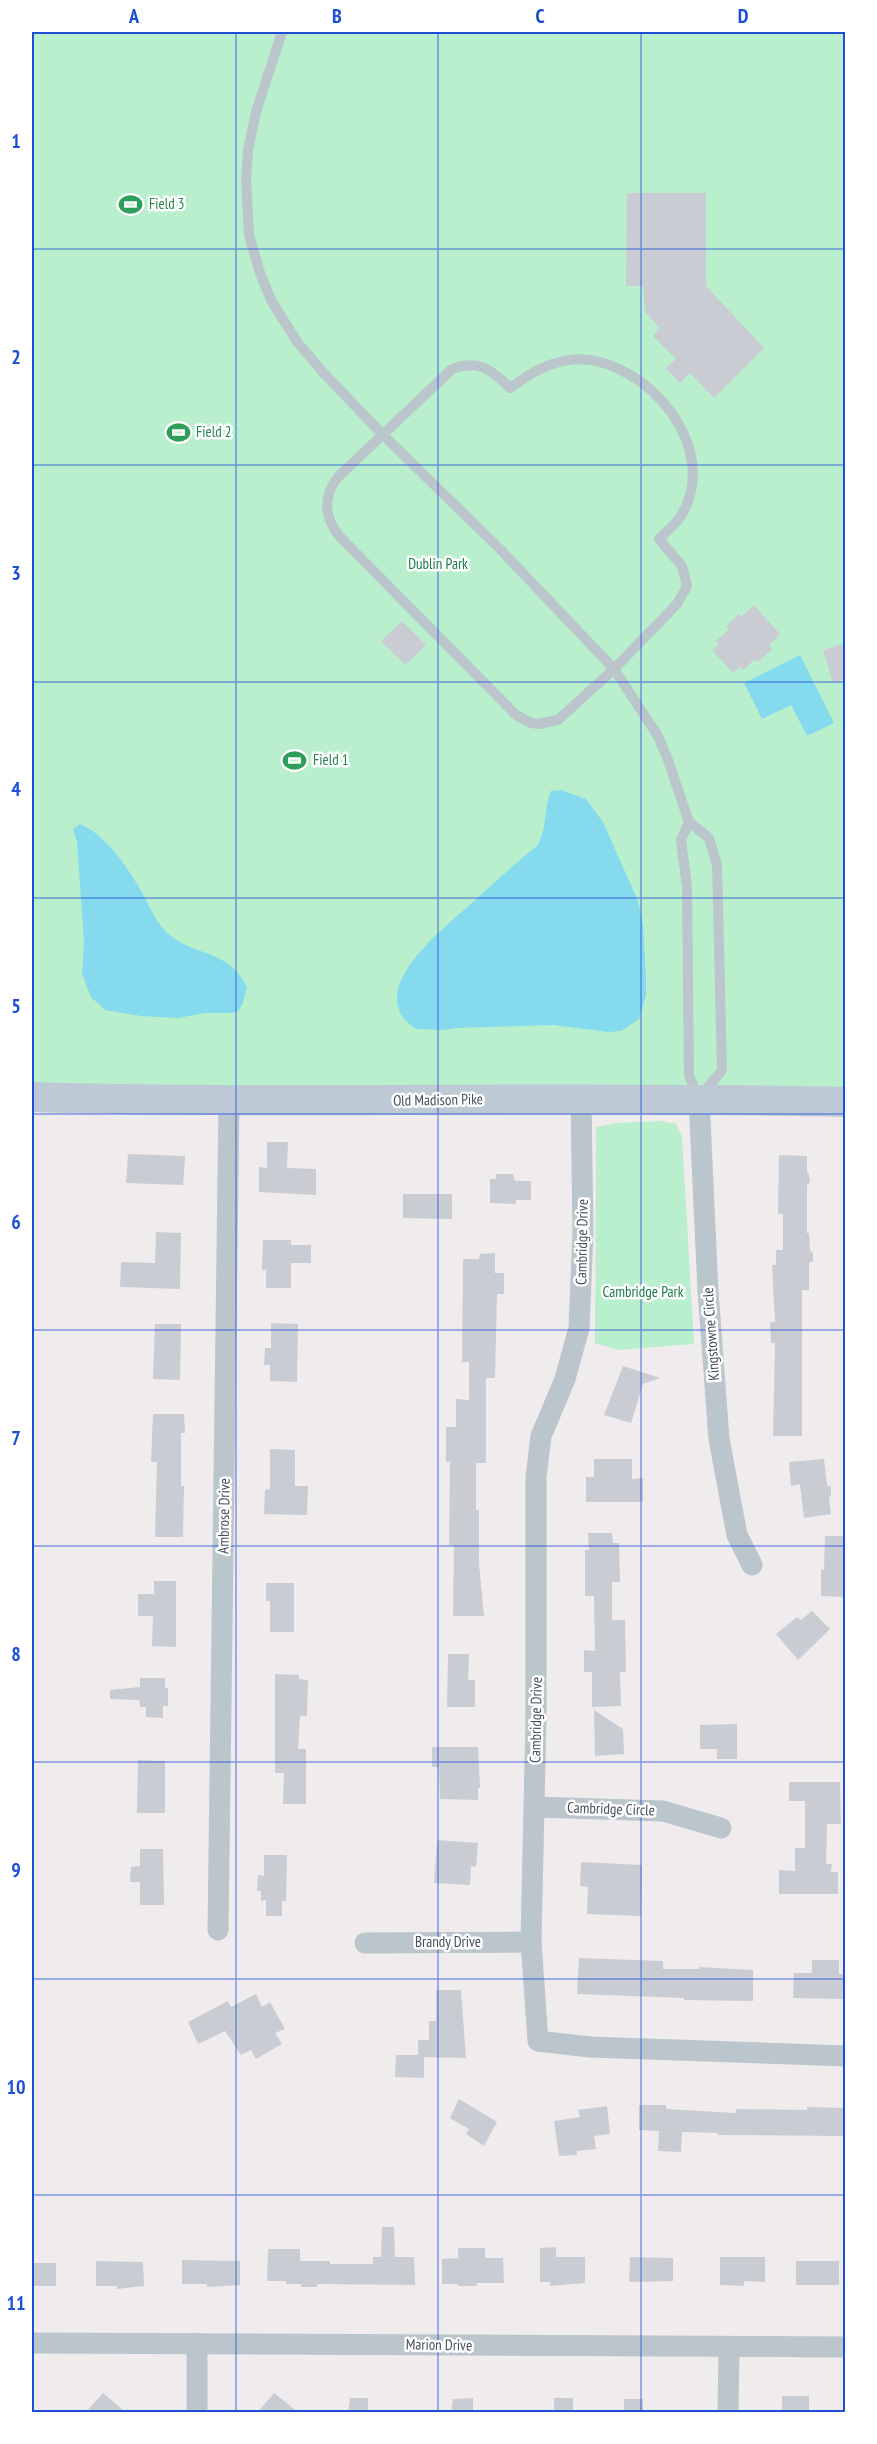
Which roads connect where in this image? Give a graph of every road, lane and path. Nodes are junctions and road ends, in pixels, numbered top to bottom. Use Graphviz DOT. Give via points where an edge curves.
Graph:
graph roads {
  1 [pos="282,32"];
  2 [pos="382,434"];
  3 [pos="614,669"];
  4 [pos="689,822"];
  5 [pos="32,1097"];
  6 [pos="581,1098"];
  7 [pos="699,1098"];
  8 [pos="229,1101"];
  9 [pos="846,1102"];
  10 [pos="752,1565"];
  11 [pos="534,1807"];
  12 [pos="721,1828"];
  13 [pos="218,1930"];
  14 [pos="365,1942"];
  15 [pos="531,1942"];
  16 [pos="846,2056"];
  17 [pos="32,2343"];
  18 [pos="197,2343"];
  19 [pos="846,2347"];
  20 [pos="729,2348"];
  21 [pos="197,2412"];
  22 [pos="728,2412"];
  1 -- 2 [label="lane" via="248,150 246,208 252,248 272,302 298,343"];
  2 -- 3 [label="lane" via="499,548"];
  2 -- 3 [label="lane" via="333,484 328,496 328,519 340,537 516,715 531,723 558,720"];
  2 -- 3 [label="lane" via="446,373 467,365 487,368 510,388 548,364 587,359 630,374 667,407 682,428 692,474 681,516 659,539 682,566 687,586 677,604"];
  3 -- 4 [label="lane" via="658,736"];
  4 -- 7 [label="lane" via="681,840 687,887 689,1076"];
  4 -- 7 [label="lane" via="709,838 718,879 722,1070"];
  5 -- 8 [label="main road, Old Madison Pike"];
  6 -- 7 [label="main road, Old Madison Pike"];
  6 -- 8 [label="main road, Old Madison Pike"];
  6 -- 11 [label="street, Cambridge Drive" via="584,1232 579,1328 565,1379 541,1436 536,1477"];
  7 -- 9 [label="main road, Old Madison Pike"];
  7 -- 10 [label="street, Kingstowne Circle" via="719,1439 737,1534"];
  8 -- 13 [label="street, Ambrose Drive"];
  11 -- 12 [label="street, Cambridge Circle" via="663,1811"];
  11 -- 15 [label="street, Cambridge Drive"];
  14 -- 15 [label="street, Brandy Drive"];
  15 -- 16 [label="street, Cambridge Drive" via="538,2041 590,2047"];
  17 -- 18 [label="street, Marion Drive"];
  18 -- 20 [label="street, Marion Drive"];
  18 -- 21 [label="street"];
  19 -- 20 [label="street, Marion Drive"];
  20 -- 22 [label="street"];
}
